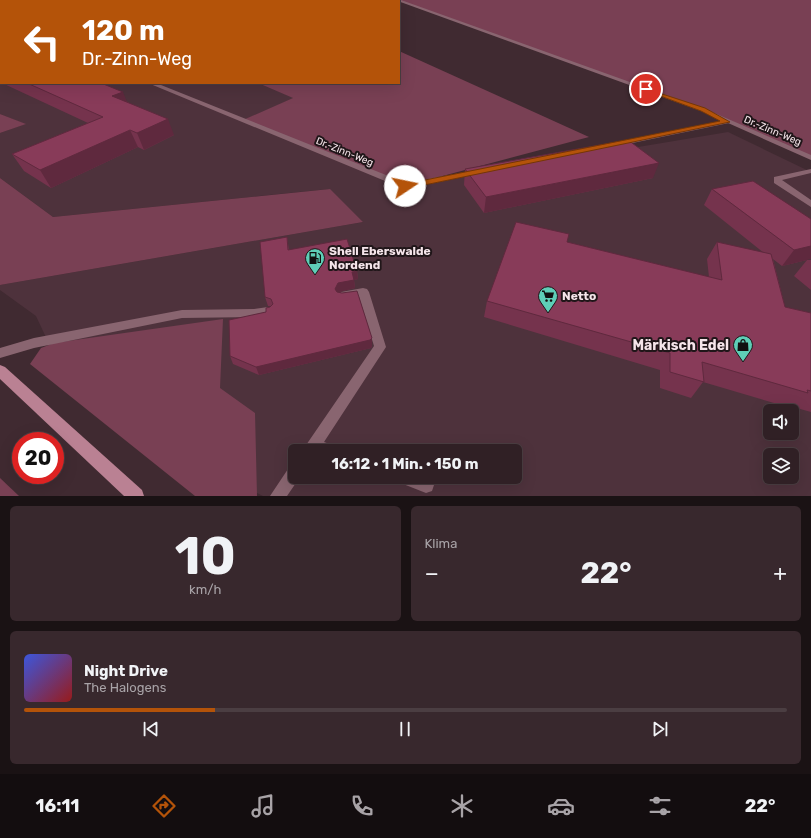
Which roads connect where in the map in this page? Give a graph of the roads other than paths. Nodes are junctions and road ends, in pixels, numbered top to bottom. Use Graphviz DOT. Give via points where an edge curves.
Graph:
graph roads {
  1 [pos="400,1"];
  2 [pos="153,84"];
  3 [pos="727,122"];
  4 [pos="608,146"];
  5 [pos="811,158"];
  6 [pos="483,171"];
  7 [pos="811,171"];
  8 [pos="811,204"];
  9 [pos="343,296"];
  10 [pos="268,311"];
  11 [pos="0,353"];
  12 [pos="0,371"];
  13 [pos="314,444"];
  14 [pos="288,481"];
  15 [pos="423,484"];
  16 [pos="426,485"];
  17 [pos="136,496"];
  18 [pos="278,496"];
  1 -- 3 [label="street, Dr.-Zinn-Weg" via="703,110"];
  2 -- 6 [label="street, Dr.-Zinn-Weg" via="405,186"];
  3 -- 4 [label="street, Dr.-Zinn-Weg"];
  3 -- 5 [label="street, Dr.-Zinn-Weg"];
  7 -- 8 [label="street" via="777,180"];
  9 -- 13 [label="street" via="363,292 380,347"];
  10 -- 11 [label="street" via="182,314 34,343"];
  12 -- 17 [label="main road"];
  14 -- 18 [label="street"];
  15 -- 16 [label="street"];
}
